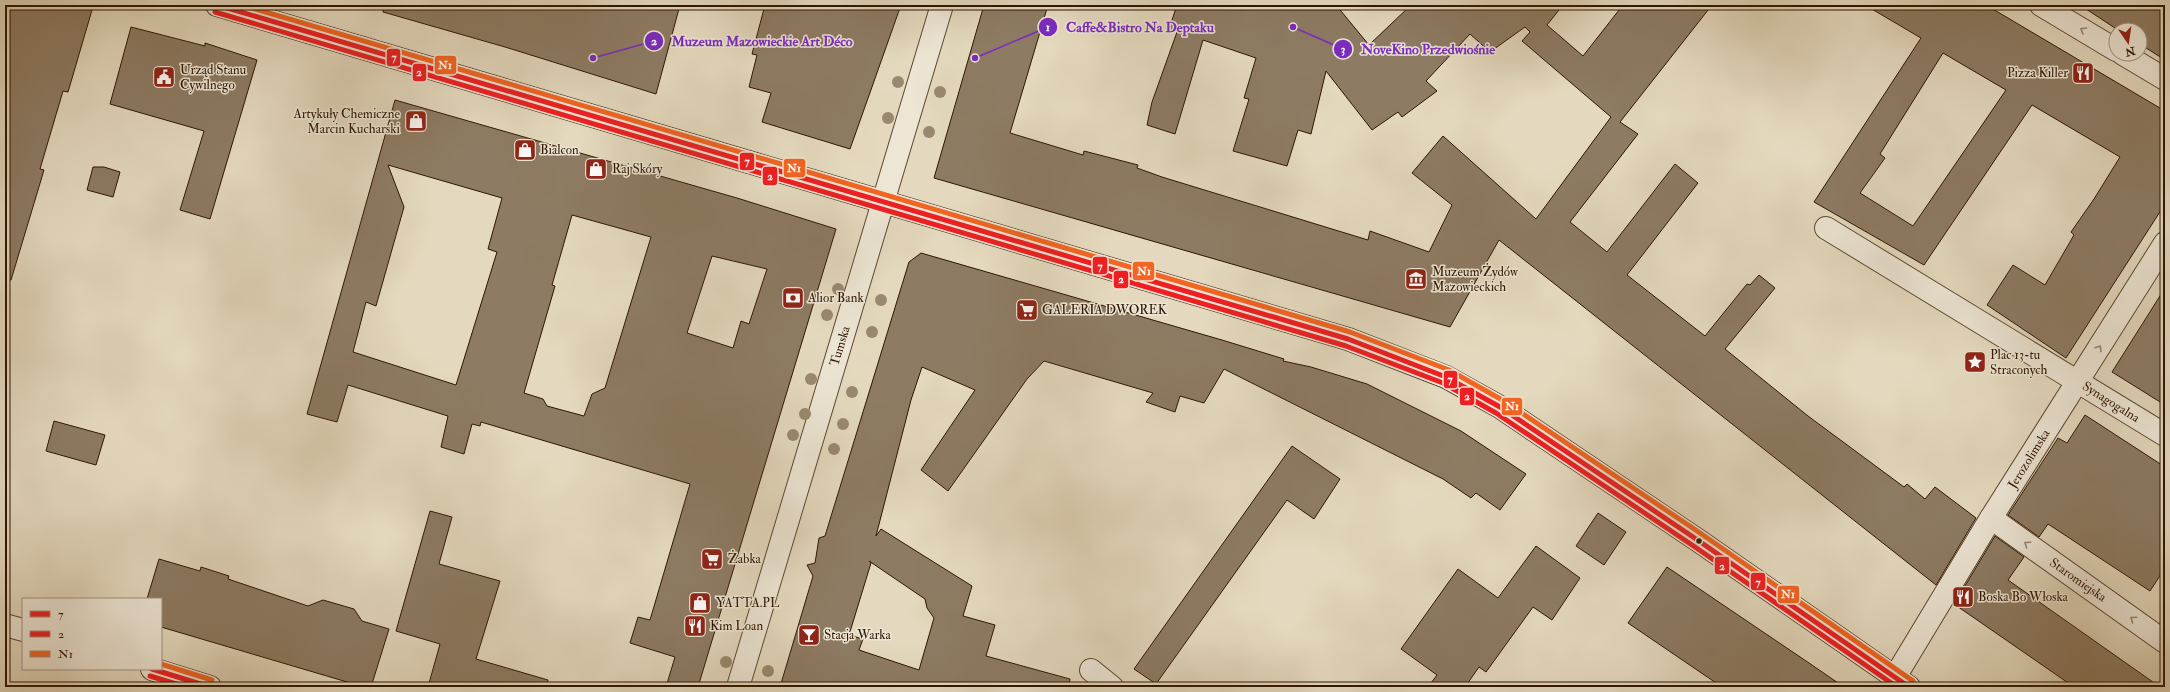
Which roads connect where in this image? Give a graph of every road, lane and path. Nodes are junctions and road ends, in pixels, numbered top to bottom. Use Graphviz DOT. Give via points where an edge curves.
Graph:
graph roads {
  1 [pos="218,5"];
  2 [pos="942,5"];
  3 [pos="2041,5"];
  4 [pos="2108,45"];
  5 [pos="2137,62"];
  6 [pos="2165,79"];
  7 [pos="884,201"];
  8 [pos="1826,228"];
  9 [pos="2165,243"];
  10 [pos="2078,382"];
  11 [pos="2165,435"];
  12 [pos="1991,518"];
  13 [pos="5,625"];
  14 [pos="22,630"];
  15 [pos="2165,642"];
  16 [pos="155,670"];
  17 [pos="1091,670"];
  18 [pos="1902,682"];
  19 [pos="210,687"];
  20 [pos="738,687"];
  21 [pos="1112,687"];
  1 -- 7 [label="street"];
  2 -- 7 [label="street, Tumska"];
  4 -- 3 [label="street, one-way"];
  5 -- 6 [label="street"];
  7 -- 18 [label="street" via="1348,339 1446,377 1507,412 1699,540"];
  7 -- 20 [label="street, Tumska"];
  8 -- 10 [label="street, Synagogalna"];
  10 -- 9 [label="street, Jerozolimska, one-way"];
  10 -- 11 [label="street, Synagogalna"];
  10 -- 12 [label="street, Jerozolimska"];
  15 -- 12 [label="street, Staromiejska, one-way"];
  12 -- 18 [label="street, Jerozolimska"];
  13 -- 14 [label="street"];
  16 -- 19 [label="street"];
  17 -- 21 [label="street"];
}
